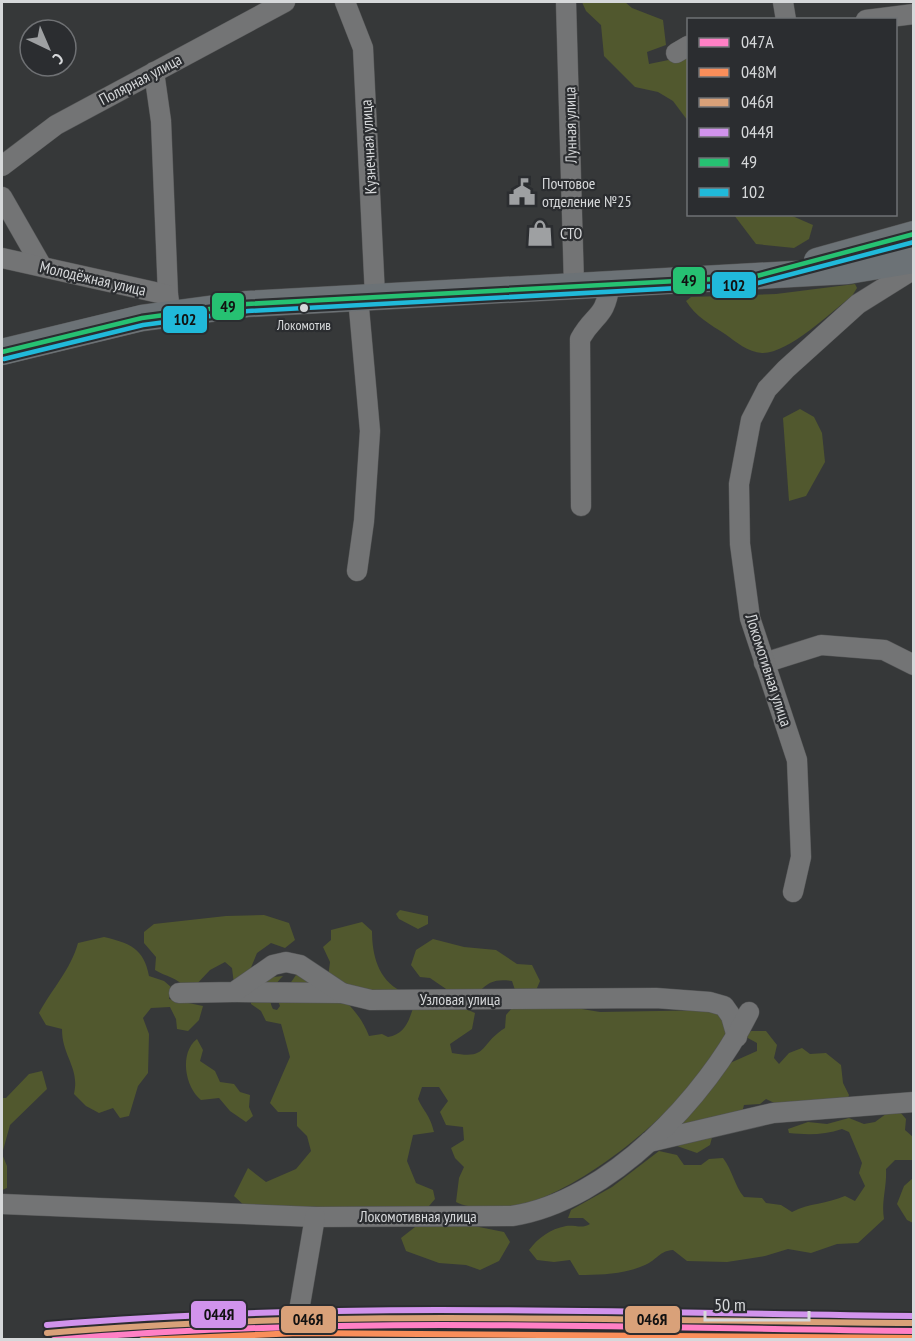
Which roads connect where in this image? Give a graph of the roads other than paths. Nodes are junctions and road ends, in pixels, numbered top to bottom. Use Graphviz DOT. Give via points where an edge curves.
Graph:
graph roads {
  1 [pos="285,2"];
  2 [pos="345,2"];
  3 [pos="566,2"];
  4 [pos="783,2"];
  5 [pos="914,14"];
  6 [pos="786,18"];
  7 [pos="882,18"];
  8 [pos="154,72"];
  9 [pos="2,166"];
  10 [pos="2,197"];
  11 [pos="914,234"];
  12 [pos="2,258"];
  13 [pos="914,260"];
  14 [pos="40,265"];
  15 [pos="914,269"];
  16 [pos="753,277"];
  17 [pos="610,284"];
  18 [pos="574,285"];
  19 [pos="367,296"];
  20 [pos="169,304"];
  21 [pos="2,352"];
  22 [pos="581,506"];
  23 [pos="357,571"];
  24 [pos="764,663"];
  25 [pos="914,665"];
  26 [pos="793,892"];
  27 [pos="234,992"];
  28 [pos="179,993"];
  29 [pos="342,993"];
  30 [pos="749,1012"];
  31 [pos="737,1037"];
  32 [pos="914,1101"];
  33 [pos="649,1142"];
  34 [pos="2,1204"];
  35 [pos="315,1217"];
  36 [pos="294,1340"];
  1 -- 8 [label="street, Полярная улица"];
  2 -- 19 [label="street, Кузнечная улица" via="363,48"];
  3 -- 18 [label="street, Лунная улица"];
  4 -- 6 [label="street"];
  5 -- 7 [label="street"];
  8 -- 9 [label="street, Полярная улица" via="56,125"];
  8 -- 20 [label="street" via="161,121"];
  10 -- 14 [label="street"];
  11 -- 16 [label="main road"];
  12 -- 14 [label="street, Молодёжная улица"];
  13 -- 16 [label="main road" via="848,272"];
  14 -- 20 [label="street, Молодёжная улица"];
  15 -- 24 [label="street, Локомотивная улица" via="858,304 786,369 767,389 751,420 739,484 740,544 750,618"];
  16 -- 17 [label="main road"];
  17 -- 18 [label="main road"];
  17 -- 22 [label="street" via="607,306 580,339"];
  18 -- 19 [label="main road"];
  19 -- 20 [label="main road"];
  19 -- 23 [label="street, Кузнечная улица" via="370,431"];
  20 -- 21 [label="main road"];
  24 -- 25 [label="street" via="821,645 884,650"];
  24 -- 26 [label="street, Локомотивная улица" via="797,760 801,857"];
  27 -- 28 [label="street"];
  27 -- 29 [label="street"];
  27 -- 29 [label="street, Узловая улица" via="273,966 286,962 300,965"];
  29 -- 31 [label="street, Узловая улица" via="371,1000 656,998 710,1002 724,1006"];
  30 -- 31 [label="street, Локомотивная улица"];
  31 -- 33 [label="street, Локомотивная улица" via="704,1084"];
  32 -- 33 [label="street" via="773,1113"];
  33 -- 35 [label="street, Локомотивная улица" via="604,1177 559,1204 536,1212 512,1216"];
  34 -- 35 [label="street, Локомотивная улица"];
  35 -- 36 [label="street"];
}
